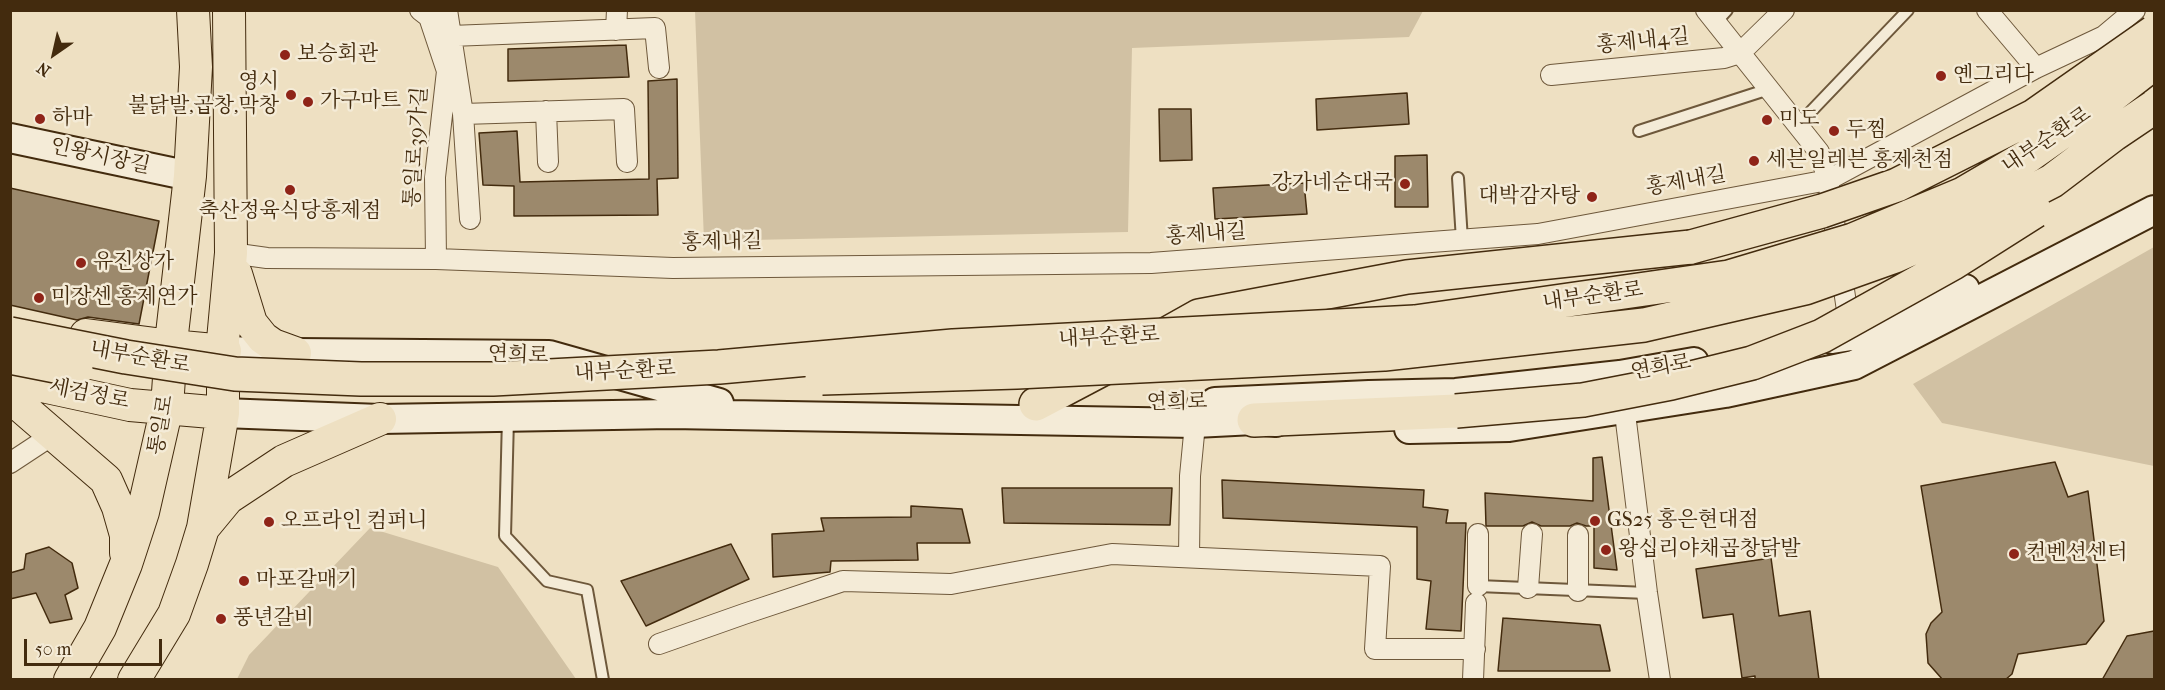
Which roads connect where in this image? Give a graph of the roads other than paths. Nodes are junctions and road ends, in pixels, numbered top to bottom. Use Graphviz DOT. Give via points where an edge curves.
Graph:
graph roads {
  1 [pos="193,10"];
  2 [pos="229,10"];
  3 [pos="1784,10"];
  4 [pos="1908,10"];
  5 [pos="1987,10"];
  6 [pos="2135,10"];
  7 [pos="1716,14"];
  8 [pos="439,19"];
  9 [pos="617,20"];
  10 [pos="2154,32"];
  11 [pos="1740,53"];
  12 [pos="2154,63"];
  13 [pos="659,68"];
  14 [pos="2036,68"];
  15 [pos="1551,75"];
  16 [pos="1769,89"];
  17 [pos="2154,108"];
  18 [pos="546,111"];
  19 [pos="463,114"];
  20 [pos="1797,125"];
  21 [pos="1639,131"];
  22 [pos="10,138"];
  23 [pos="548,162"];
  24 [pos="627,162"];
  25 [pos="190,176"];
  26 [pos="1458,178"];
  27 [pos="1828,180"];
  28 [pos="2154,195"];
  29 [pos="2154,210"];
  30 [pos="470,219"];
  31 [pos="1462,240"];
  32 [pos="231,253"];
  33 [pos="436,259"];
  34 [pos="10,324"];
  35 [pos="10,334"];
  36 [pos="1851,336"];
  37 [pos="171,346"];
  38 [pos="225,351"];
  39 [pos="296,353"];
  40 [pos="10,357"];
  41 [pos="1620,375"];
  42 [pos="12,396"];
  43 [pos="1036,404"];
  44 [pos="167,407"];
  45 [pos="1625,409"];
  46 [pos="223,413"];
  47 [pos="1196,413"];
  48 [pos="508,417"];
  49 [pos="380,419"];
  50 [pos="1254,420"];
  51 [pos="54,434"];
  52 [pos="10,463"];
  53 [pos="203,528"];
  54 [pos="1478,534"];
  55 [pos="1532,534"];
  56 [pos="1578,535"];
  57 [pos="1189,557"];
  58 [pos="126,564"];
  59 [pos="1528,588"];
  60 [pos="1578,591"];
  61 [pos="1647,593"];
  62 [pos="1477,595"];
  63 [pos="659,644"];
  64 [pos="1474,649"];
  65 [pos="70,680"];
  66 [pos="134,680"];
  67 [pos="603,680"];
  68 [pos="1473,680"];
  69 [pos="1660,680"];
  1 -- 25 [label="main road, 통일로" via="196,67"];
  2 -- 32 [label="main road"];
  3 -- 11 [label="street"];
  4 -- 20 [label="lane"];
  5 -- 14 [label="street"];
  6 -- 14 [label="street, 홍제내길" via="2104,36"];
  7 -- 11 [label="street, 홍제내4길"];
  8 -- 9 [label="street"];
  8 -- 19 [label="street"];
  8 -- 33 [label="street, 통일로39가길" via="447,71 435,177"];
  9 -- 13 [label="street" via="655,28"];
  10 -- 43 [label="highway, bridge" via="2034,116 1897,185 1822,211 1691,247 1407,277 1199,316"];
  11 -- 15 [label="street, 홍제내4길" via="1724,58"];
  11 -- 16 [label="street, 홍제내4길"];
  12 -- 35 [label="highway, 내부순환로, bridge" via="2028,156 1991,178 1963,194 1853,240 1729,277 1415,322 953,346 719,367 493,379 235,374"];
  14 -- 27 [label="street, 홍제내길"];
  16 -- 20 [label="street, 홍제내4길"];
  16 -- 21 [label="lane"];
  17 -- 40 [label="highway, 내부순환로, bridge" via="2052,182 1895,256 1805,288 1644,325 1384,354 732,381 495,399 259,395 75,370"];
  17 -- 50 [label="highway, bridge" via="2059,197 1953,263 1822,336 1752,363 1582,400 1456,411"];
  18 -- 19 [label="street"];
  18 -- 23 [label="street"];
  18 -- 24 [label="street" via="624,109"];
  19 -- 30 [label="street"];
  20 -- 27 [label="street, 홍제내4길" via="1820,152"];
  22 -- 25 [label="main road, 인왕시장길"];
  25 -- 37 [label="main road, 통일로"];
  26 -- 31 [label="lane"];
  27 -- 31 [label="street, 홍제내길" via="1538,234"];
  27 -- 36 [label="street, 홍제내4길, bridge"];
  28 -- 36 [label="main road, 연희로" via="2013,269"];
  29 -- 45 [label="main road, 연희로" via="1854,365 1725,393"];
  31 -- 33 [label="street, 홍제내길" via="1151,263 674,268"];
  32 -- 33 [label="street, 홍제내길" via="267,258"];
  32 -- 38 [label="main road"];
  32 -- 39 [label="main road" via="252,323 273,345"];
  34 -- 37 [label="main road"];
  36 -- 41 [label="main road, 연희로"];
  37 -- 38 [label="main road, 연희로"];
  37 -- 44 [label="main road, 통일로"];
  38 -- 39 [label="main road, 연희로"];
  38 -- 46 [label="main road"];
  39 -- 43 [label="main road, 연희로" via="549,355 714,403"];
  41 -- 45 [label="street"];
  41 -- 47 [label="main road, 연희로" via="1456,393 1369,394"];
  42 -- 44 [label="main road, 세검정로"];
  42 -- 51 [label="main road"];
  43 -- 47 [label="main road, 연희로"];
  44 -- 46 [label="main road"];
  44 -- 58 [label="main road, 통일로"];
  45 -- 50 [label="main road, 연희로" via="1509,427 1357,430"];
  45 -- 61 [label="street"];
  46 -- 49 [label="main road"];
  46 -- 53 [label="main road"];
  47 -- 48 [label="main road"];
  47 -- 50 [label="main road, 연희로"];
  47 -- 57 [label="street"];
  48 -- 49 [label="main road"];
  48 -- 67 [label="lane" via="505,536 547,581 587,590"];
  49 -- 53 [label="main road" via="284,460 228,498"];
  51 -- 52 [label="street"];
  51 -- 58 [label="main road" via="106,480 126,535"];
  53 -- 66 [label="main road" via="174,614"];
  54 -- 62 [label="street"];
  55 -- 59 [label="street"];
  56 -- 60 [label="street"];
  57 -- 63 [label="street" via="1112,554 951,584 843,581"];
  57 -- 64 [label="street" via="1380,567 1375,649"];
  58 -- 65 [label="main road, 통일로" via="100,628"];
  59 -- 60 [label="lane"];
  59 -- 62 [label="lane"];
  60 -- 61 [label="lane"];
  61 -- 69 [label="street"];
  62 -- 64 [label="street"];
  64 -- 68 [label="street"];
}
